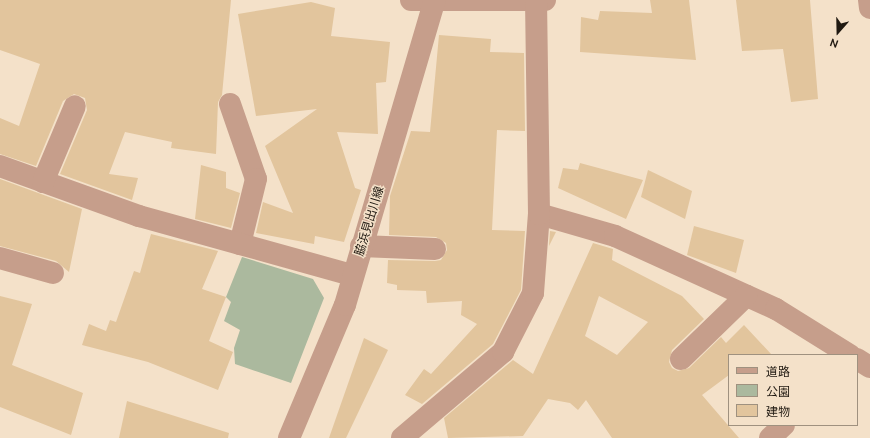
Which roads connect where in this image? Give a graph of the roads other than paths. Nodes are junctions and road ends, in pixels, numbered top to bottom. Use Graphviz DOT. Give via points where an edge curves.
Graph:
graph roads {
  1 [pos="411,0"];
  2 [pos="869,0"];
  3 [pos="435,1"];
  4 [pos="540,1"];
  5 [pos="870,8"];
  6 [pos="230,104"];
  7 [pos="75,106"];
  8 [pos="0,166"];
  9 [pos="43,182"];
  10 [pos="539,214"];
  11 [pos="240,244"];
  12 [pos="361,246"];
  13 [pos="435,249"];
  14 [pos="0,258"];
  15 [pos="53,273"];
  16 [pos="352,275"];
  17 [pos="746,296"];
  18 [pos="848,354"];
  19 [pos="681,359"];
  20 [pos="858,360"];
  21 [pos="870,367"];
  22 [pos="783,426"];
  23 [pos="289,438"];
  24 [pos="402,438"];
  25 [pos="770,438"];
  1 -- 3 [label="street"];
  2 -- 5 [label="street"];
  3 -- 4 [label="street"];
  3 -- 12 [label="street, 脇浜見出川線"];
  4 -- 10 [label="street"];
  6 -- 11 [label="street" via="256,180"];
  7 -- 9 [label="street"];
  8 -- 9 [label="street"];
  9 -- 11 [label="street" via="139,216"];
  10 -- 17 [label="street" via="616,236"];
  10 -- 24 [label="street" via="533,293 503,352"];
  11 -- 16 [label="street"];
  12 -- 13 [label="street"];
  12 -- 16 [label="street, 脇浜見出川線"];
  14 -- 15 [label="street"];
  16 -- 23 [label="street, 脇浜見出川線" via="345,305"];
  17 -- 18 [label="street" via="776,310"];
  17 -- 19 [label="street"];
  20 -- 21 [label="street"];
  22 -- 25 [label="street"];
}
